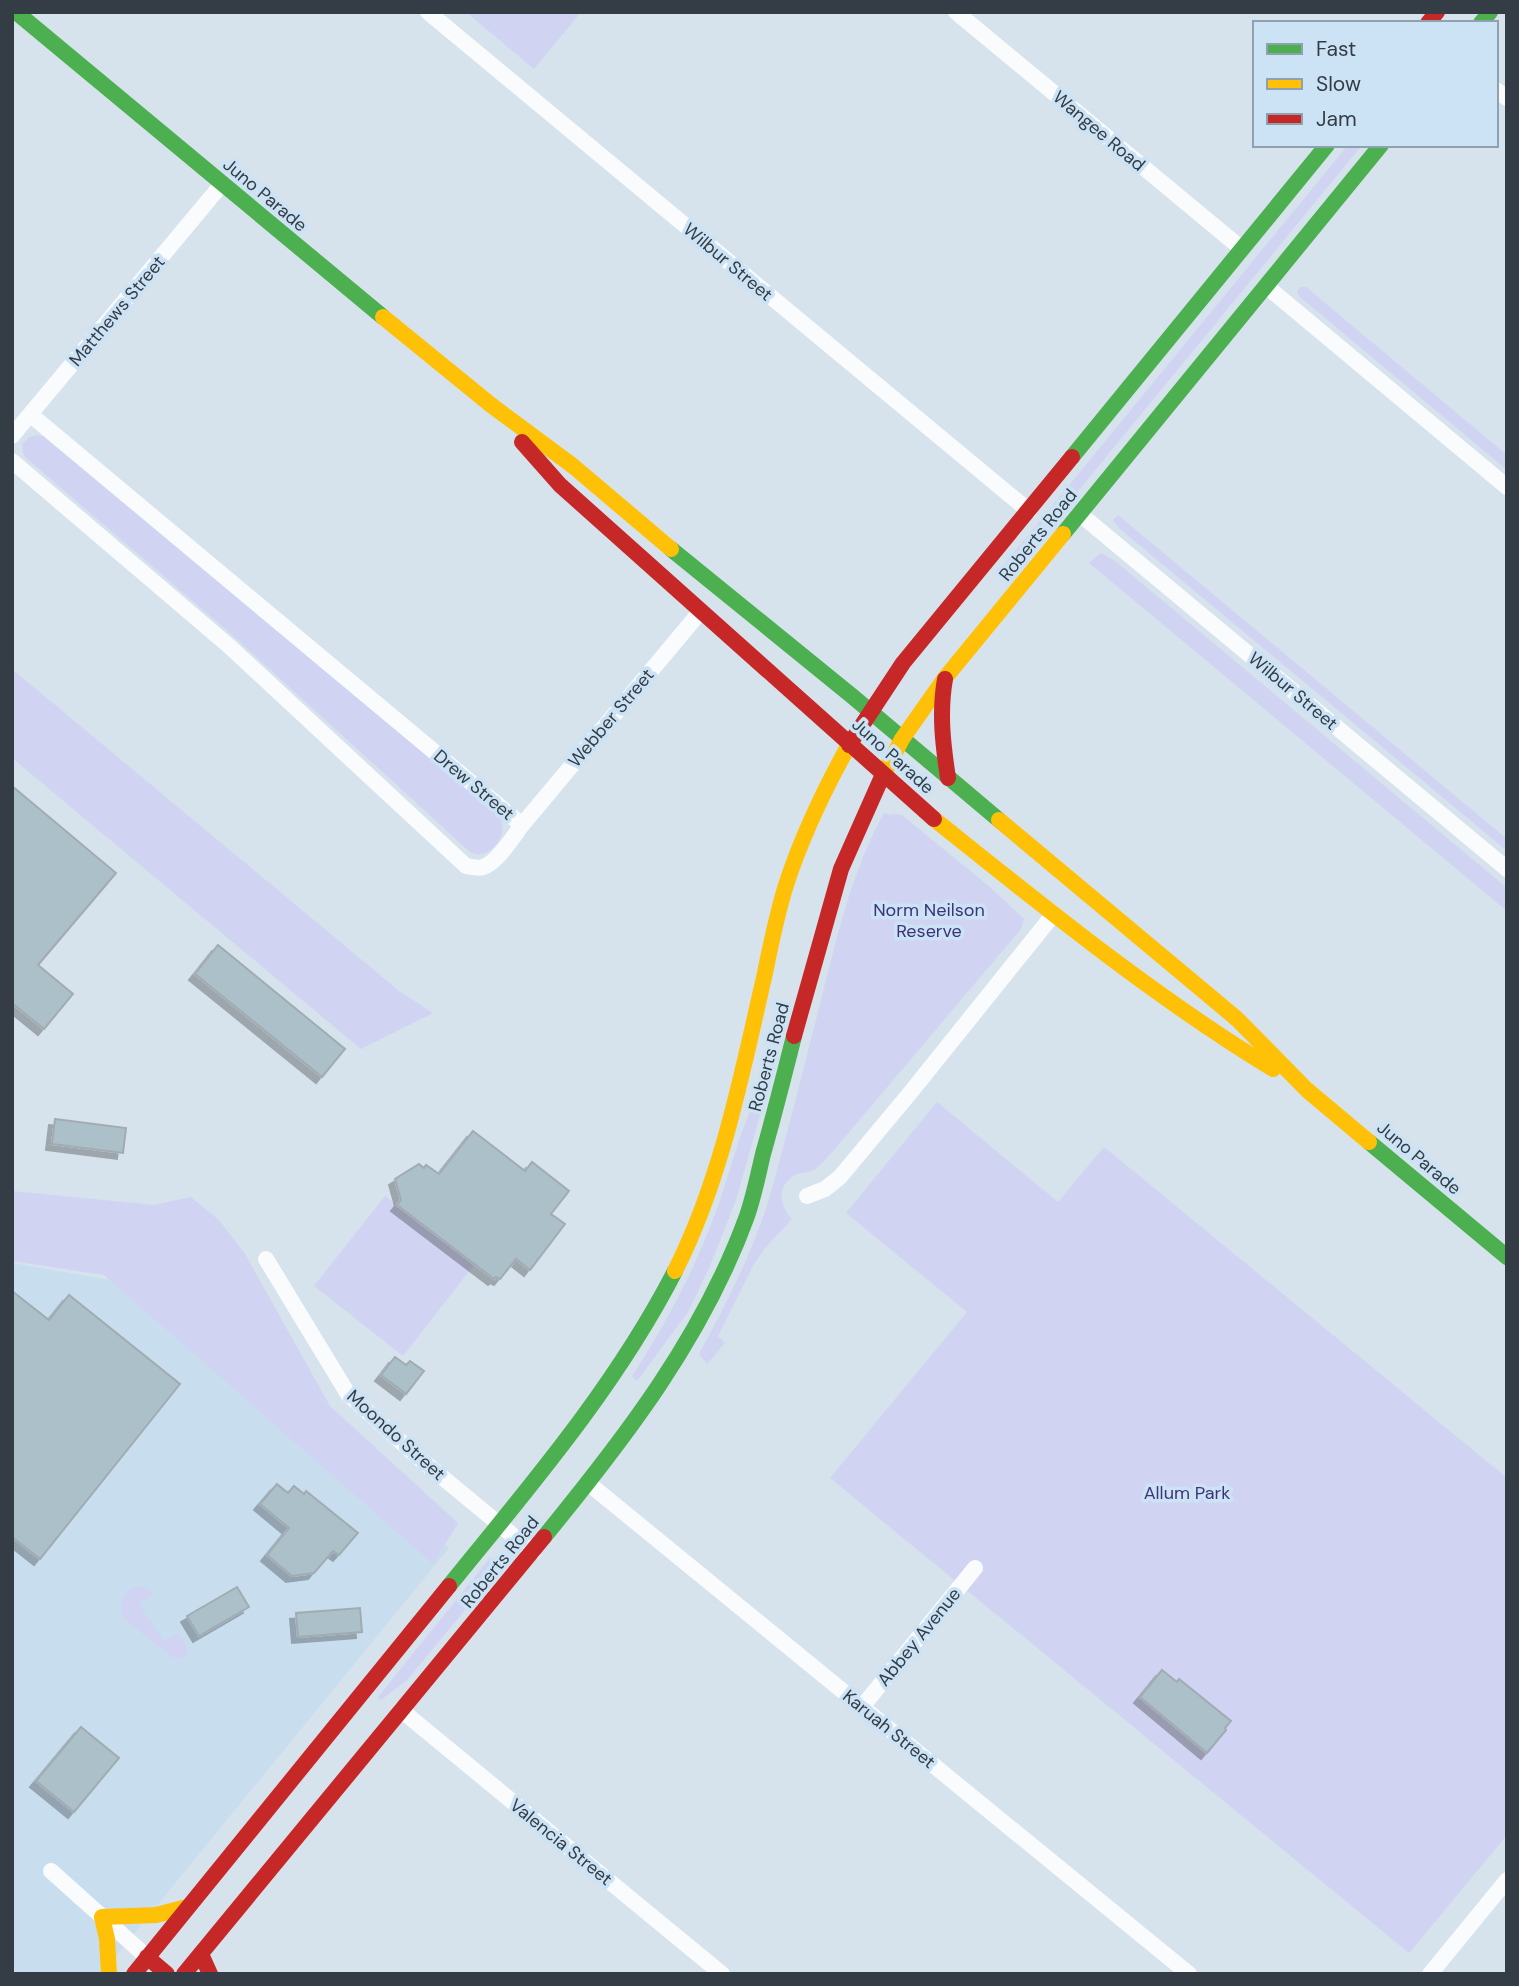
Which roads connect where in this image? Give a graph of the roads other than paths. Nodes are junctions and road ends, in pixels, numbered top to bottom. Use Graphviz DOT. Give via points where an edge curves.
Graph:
graph roads {
  1 [pos="16,12"];
  2 [pos="428,12"];
  3 [pos="956,12"];
  4 [pos="1325,147"];
  5 [pos="1379,147"];
  6 [pos="222,184"];
  7 [pos="1242,249"];
  8 [pos="1266,286"];
  9 [pos="491,405"];
  10 [pos="31,415"];
  11 [pos="12,436"];
  12 [pos="12,461"];
  13 [pos="1507,487"];
  14 [pos="1029,511"];
  15 [pos="1080,514"];
  16 [pos="701,611"];
  17 [pos="945,678"];
  18 [pos="869,711"];
  19 [pos="902,739"];
  20 [pos="849,744"];
  21 [pos="882,775"];
  22 [pos="948,778"];
  23 [pos="522,825"];
  24 [pos="1507,869"];
  25 [pos="1053,915"];
  26 [pos="1307,1090"];
  27 [pos="807,1196"];
  28 [pos="1507,1257"];
  29 [pos="266,1259"];
  30 [pos="588,1483"];
  31 [pos="498,1524"];
  32 [pos="533,1552"];
  33 [pos="975,1568"];
  34 [pos="862,1707"];
  35 [pos="401,1710"];
  36 [pos="51,1871"];
  37 [pos="1507,1880"];
  38 [pos="187,1907"];
  39 [pos="102,1917"];
  40 [pos="201,1954"];
  41 [pos="147,1957"];
  42 [pos="108,1974"];
  43 [pos="134,1974"];
  44 [pos="167,1974"];
  45 [pos="184,1974"];
  46 [pos="210,1974"];
  47 [pos="722,1974"];
  48 [pos="1189,1974"];
  49 [pos="1430,1974"];
  1 -- 6 [label="main road, Juno Parade"];
  2 -- 14 [label="street, Wilbur Street"];
  3 -- 7 [label="street, Wangee Road"];
  4 -- 7 [label="main road, Roberts Road"];
  5 -- 8 [label="main road, Roberts Road"];
  6 -- 9 [label="main road, Juno Parade"];
  6 -- 10 [label="street, Matthews Street"];
  7 -- 14 [label="main road, Roberts Road"];
  8 -- 13 [label="street"];
  8 -- 15 [label="main road, Roberts Road"];
  9 -- 16 [label="main road, Juno Parade" via="559,485"];
  9 -- 18 [label="main road, Juno Parade" via="573,466"];
  10 -- 11 [label="street, Matthews Street"];
  10 -- 23 [label="street, Drew Street"];
  12 -- 23 [label="street, Drew Street" via="229,646 466,866 491,863"];
  14 -- 18 [label="main road, Roberts Road"];
  15 -- 17 [label="main road, Roberts Road"];
  15 -- 24 [label="street, Wilbur Street"];
  16 -- 20 [label="main road, Juno Parade"];
  16 -- 23 [label="street, Webber Street"];
  17 -- 19 [label="main road, Roberts Road"];
  17 -- 22 [label="main road" via="940,712"];
  18 -- 19 [label="main road, Juno Parade"];
  18 -- 20 [label="main road, Roberts Road"];
  19 -- 21 [label="main road, Roberts Road"];
  19 -- 22 [label="main road, Juno Parade"];
  20 -- 21 [label="main road, Juno Parade"];
  20 -- 31 [label="main road, Roberts Road" via="818,803 789,877 722,1149 695,1231 660,1304 633,1347"];
  21 -- 25 [label="main road, Juno Parade"];
  21 -- 30 [label="main road, Roberts Road" via="833,894 747,1215 710,1301 676,1361"];
  22 -- 26 [label="main road, Juno Parade" via="1237,1019"];
  25 -- 26 [label="main road, Juno Parade" via="1225,1040"];
  25 -- 27 [label="street" via="840,1177"];
  26 -- 28 [label="main road, Juno Parade"];
  29 -- 31 [label="street, Moondo Street" via="348,1394"];
  30 -- 32 [label="main road, Roberts Road"];
  30 -- 34 [label="street, Karuah Street"];
  31 -- 32 [label="street, Moondo Street"];
  31 -- 38 [label="main road, Roberts Road"];
  32 -- 35 [label="main road, Roberts Road"];
  33 -- 34 [label="street, Abbey Avenue"];
  34 -- 48 [label="street, Karuah Street"];
  35 -- 40 [label="main road, Roberts Road"];
  35 -- 47 [label="street, Valencia Street"];
  36 -- 39 [label="street"];
  37 -- 49 [label="street"];
  38 -- 39 [label="main road"];
  38 -- 41 [label="main road, Roberts Road"];
  39 -- 41 [label="street"];
  39 -- 42 [label="main road"];
  40 -- 45 [label="main road, Roberts Road"];
  40 -- 46 [label="main road"];
  41 -- 43 [label="main road, Roberts Road"];
  41 -- 44 [label="main road"];
}
